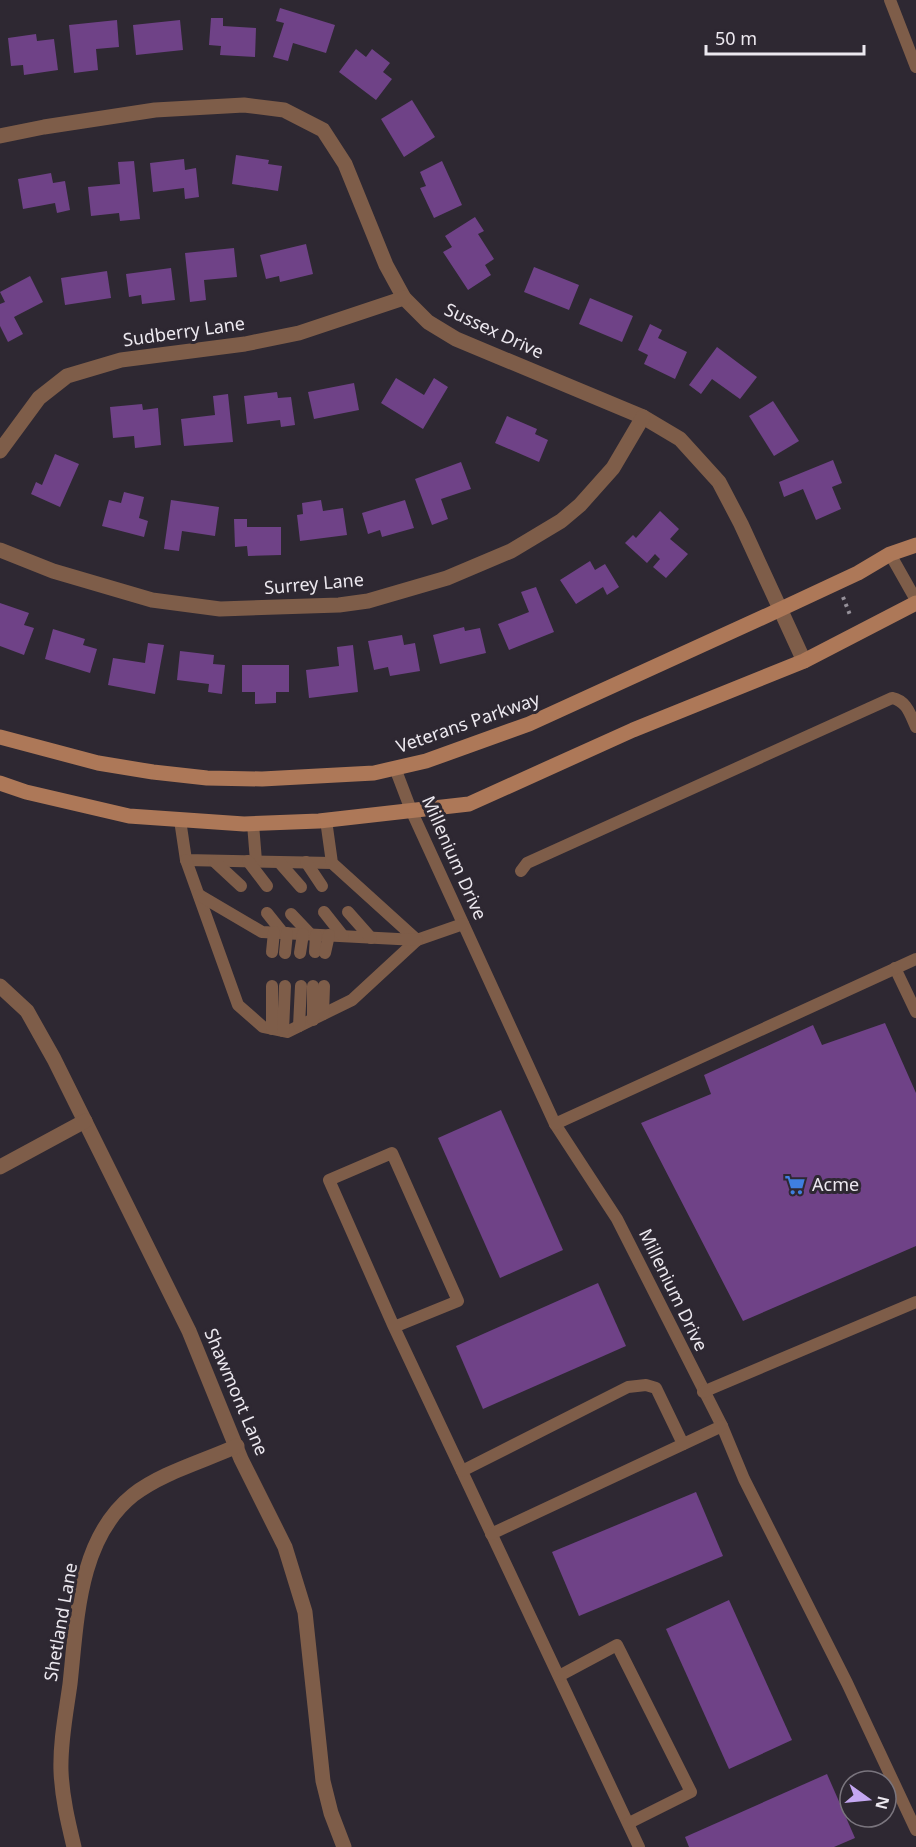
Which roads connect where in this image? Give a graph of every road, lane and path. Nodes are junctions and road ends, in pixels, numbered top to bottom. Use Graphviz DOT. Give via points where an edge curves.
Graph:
graph roads {
  1 [pos="890,0"];
  2 [pos="916,67"];
  3 [pos="0,136"];
  4 [pos="404,298"];
  5 [pos="643,417"];
  6 [pos="0,451"];
  7 [pos="916,545"];
  8 [pos="0,550"];
  9 [pos="890,554"];
  10 [pos="842,596"];
  11 [pos="916,601"];
  12 [pos="780,610"];
  13 [pos="850,615"];
  14 [pos="804,661"];
  15 [pos="916,727"];
  16 [pos="0,737"];
  17 [pos="395,768"];
  18 [pos="0,783"];
  19 [pos="411,810"];
  20 [pos="180,820"];
  21 [pos="326,820"];
  22 [pos="253,824"];
  23 [pos="186,860"];
  24 [pos="214,861"];
  25 [pos="252,861"];
  26 [pos="279,862"];
  27 [pos="306,862"];
  28 [pos="332,862"];
  29 [pos="521,871"];
  30 [pos="241,886"];
  31 [pos="267,886"];
  32 [pos="322,886"];
  33 [pos="301,887"];
  34 [pos="199,895"];
  35 [pos="324,912"];
  36 [pos="348,912"];
  37 [pos="267,913"];
  38 [pos="291,914"];
  39 [pos="463,924"];
  40 [pos="281,933"];
  41 [pos="314,934"];
  42 [pos="343,936"];
  43 [pos="371,938"];
  44 [pos="417,940"];
  45 [pos="272,952"];
  46 [pos="320,952"];
  47 [pos="285,953"];
  48 [pos="300,953"];
  49 [pos="916,959"];
  50 [pos="895,968"];
  51 [pos="0,986"];
  52 [pos="272,986"];
  53 [pos="285,986"];
  54 [pos="916,1012"];
  55 [pos="318,1017"];
  56 [pos="299,1026"];
  57 [pos="273,1029"];
  58 [pos="85,1121"];
  59 [pos="555,1124"];
  60 [pos="0,1167"];
  61 [pos="916,1302"];
  62 [pos="394,1328"];
  63 [pos="703,1392"];
  64 [pos="722,1426"];
  65 [pos="683,1444"];
  66 [pos="237,1446"];
  67 [pos="462,1471"];
  68 [pos="491,1534"];
  69 [pos="559,1676"];
  70 [pos="629,1823"];
  71 [pos="916,1830"];
  72 [pos="74,1847"];
  73 [pos="344,1847"];
  74 [pos="639,1847"];
  1 -- 2 [label="lane"];
  3 -- 4 [label="street, Sussex Drive" via="155,110 244,105 284,110 322,130 345,164 386,265"];
  4 -- 5 [label="street, Sussex Drive" via="428,322 456,339"];
  4 -- 6 [label="street, Sudberry Lane" via="299,333 121,360 67,376 39,398"];
  5 -- 8 [label="street, Surrey Lane" via="613,468 561,521 511,551 447,578 368,601 220,609 152,600 53,571"];
  5 -- 12 [label="street, Sussex Drive" via="680,439 719,482"];
  7 -- 9 [label="main road, Veterans Parkway"];
  9 -- 11 [label="lane"];
  9 -- 12 [label="main road, Veterans Parkway"];
  10 -- 13 [label="path"];
  11 -- 14 [label="main road"];
  12 -- 14 [label="street, Sussex Drive"];
  12 -- 17 [label="main road, Veterans Parkway" via="529,724 426,761"];
  14 -- 19 [label="main road" via="633,730 469,804"];
  15 -- 29 [label="lane" via="906,705 892,698 527,863"];
  16 -- 17 [label="main road, Veterans Parkway" via="98,763 207,778 262,779 374,773"];
  17 -- 19 [label="lane, Millenium Drive"];
  18 -- 20 [label="main road" via="129,816"];
  19 -- 21 [label="main road"];
  19 -- 39 [label="lane, Millenium Drive"];
  20 -- 22 [label="main road"];
  20 -- 23 [label="lane"];
  21 -- 22 [label="main road"];
  21 -- 28 [label="lane"];
  22 -- 25 [label="lane"];
  23 -- 24 [label="lane"];
  23 -- 34 [label="lane"];
  24 -- 25 [label="lane"];
  24 -- 30 [label="lane"];
  25 -- 26 [label="lane"];
  25 -- 31 [label="lane"];
  26 -- 27 [label="lane"];
  26 -- 33 [label="lane"];
  27 -- 28 [label="lane"];
  27 -- 32 [label="lane"];
  28 -- 44 [label="lane"];
  34 -- 40 [label="lane" via="262,932"];
  34 -- 57 [label="lane" via="238,1005"];
  35 -- 42 [label="lane"];
  36 -- 43 [label="lane"];
  37 -- 40 [label="lane"];
  38 -- 41 [label="lane"];
  39 -- 44 [label="lane"];
  39 -- 59 [label="lane, Millenium Drive"];
  40 -- 41 [label="lane"];
  40 -- 45 [label="lane"];
  40 -- 47 [label="lane"];
  41 -- 42 [label="lane"];
  41 -- 46 [label="lane"];
  41 -- 48 [label="lane"];
  42 -- 43 [label="lane"];
  43 -- 44 [label="lane"];
  44 -- 55 [label="lane" via="352,1000"];
  49 -- 50 [label="lane"];
  50 -- 54 [label="lane"];
  50 -- 59 [label="lane"];
  51 -- 58 [label="street, Shawmont Lane" via="27,1011"];
  52 -- 57 [label="lane"];
  53 -- 57 [label="lane"];
  55 -- 56 [label="lane"];
  55 -- 56 [label="lane" via="313,986"];
  56 -- 57 [label="lane" via="287,1032"];
  58 -- 60 [label="street"];
  58 -- 66 [label="street, Shawmont Lane" via="189,1331"];
  59 -- 63 [label="lane, Millenium Drive" via="617,1219"];
  61 -- 63 [label="lane"];
  62 -- 62 [label="lane" via="458,1301 392,1153 329,1180"];
  62 -- 67 [label="lane"];
  63 -- 64 [label="lane, Millenium Drive"];
  64 -- 65 [label="lane"];
  64 -- 71 [label="lane, Millenium Drive" via="744,1479"];
  65 -- 67 [label="lane" via="656,1388 628,1386"];
  65 -- 68 [label="lane"];
  66 -- 72 [label="street, Shetland Lane" via="153,1482 134,1495 103,1529 94,1551 80,1601 62,1742 63,1798"];
  66 -- 73 [label="street, Shawmont Lane" via="285,1547 305,1612 323,1781"];
  67 -- 68 [label="lane"];
  68 -- 69 [label="lane"];
  69 -- 70 [label="lane"];
  69 -- 70 [label="lane" via="617,1646 691,1792"];
  70 -- 74 [label="lane"];
}
